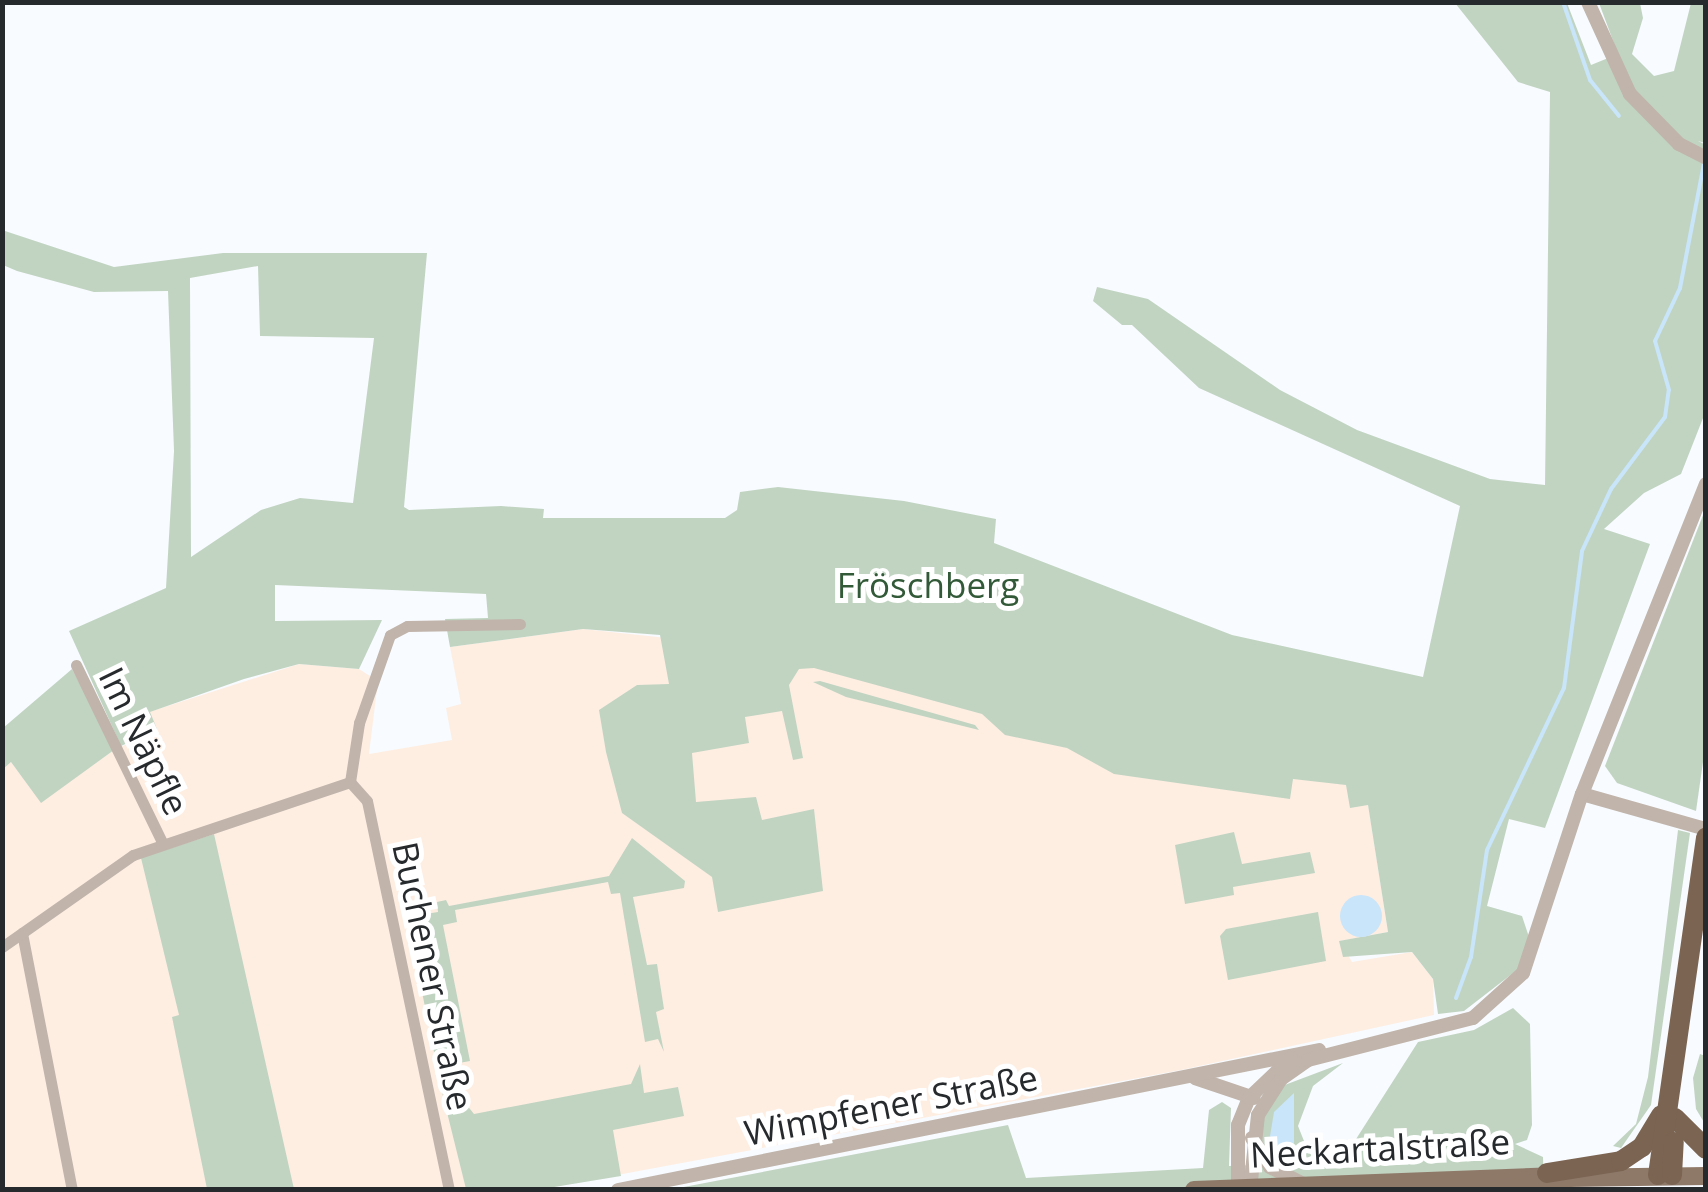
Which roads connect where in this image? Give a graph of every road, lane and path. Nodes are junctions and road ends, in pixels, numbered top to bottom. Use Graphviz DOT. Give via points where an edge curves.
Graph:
graph roads {
  1 [pos="1588,2"];
  2 [pos="1706,158"];
  3 [pos="1706,484"];
  4 [pos="520,624"];
  5 [pos="76,665"];
  6 [pos="350,782"];
  7 [pos="1582,794"];
  8 [pos="1705,838"];
  9 [pos="162,842"];
  10 [pos="1706,887"];
  11 [pos="22,933"];
  12 [pos="2,947"];
  13 [pos="1443,1029"];
  14 [pos="1295,1054"];
  15 [pos="1176,1079"];
  16 [pos="1257,1098"];
  17 [pos="1671,1111"];
  18 [pos="1252,1138"];
  19 [pos="1706,1149"];
  20 [pos="1547,1173"];
  21 [pos="1665,1176"];
  22 [pos="1706,1176"];
  23 [pos="1569,1178"];
  24 [pos="1310,1184"];
  25 [pos="1244,1188"];
  26 [pos="72,1190"];
  27 [pos="449,1190"];
  28 [pos="618,1190"];
  29 [pos="1194,1190"];
  30 [pos="1493,1190"];
  1 -- 2 [label="street" via="1630,94 1679,144"];
  3 -- 7 [label="street, Wimpfener Straße"];
  4 -- 6 [label="street" via="406,626 390,635 359,722"];
  5 -- 9 [label="street, Im Näpfle"];
  6 -- 9 [label="street"];
  6 -- 27 [label="street, Buchener Straße" via="368,801"];
  7 -- 8 [label="street"];
  7 -- 13 [label="street, Wimpfener Straße" via="1523,973 1494,1005"];
  8 -- 17 [label="highway"];
  9 -- 11 [label="street"];
  10 -- 17 [label="highway"];
  11 -- 12 [label="street"];
  11 -- 26 [label="street"];
  13 -- 14 [label="street, Wimpfener Straße"];
  13 -- 16 [label="street, Wimpfener Straße" via="1308,1060"];
  14 -- 15 [label="street, Wimpfener Straße"];
  14 -- 16 [label="street"];
  15 -- 16 [label="street, Wimpfener Straße" via="1208,1079"];
  15 -- 28 [label="street, Wimpfener Straße"];
  16 -- 18 [label="street"];
  16 -- 25 [label="street" via="1238,1125"];
  17 -- 19 [label="highway"];
  17 -- 20 [label="highway" via="1630,1156"];
  17 -- 21 [label="highway"];
  18 -- 24 [label="street" via="1270,1167"];
  18 -- 25 [label="street"];
  20 -- 23 [label="main road, Neckartalstraße"];
  20 -- 24 [label="main road, Neckartalstraße"];
  21 -- 22 [label="main road, Neckartalstraße"];
  21 -- 23 [label="main road, Neckartalstraße"];
  23 -- 30 [label="main road, Neckartalstraße"];
  24 -- 25 [label="main road, Neckartalstraße"];
  25 -- 29 [label="main road, Neckartalstraße"];
}
